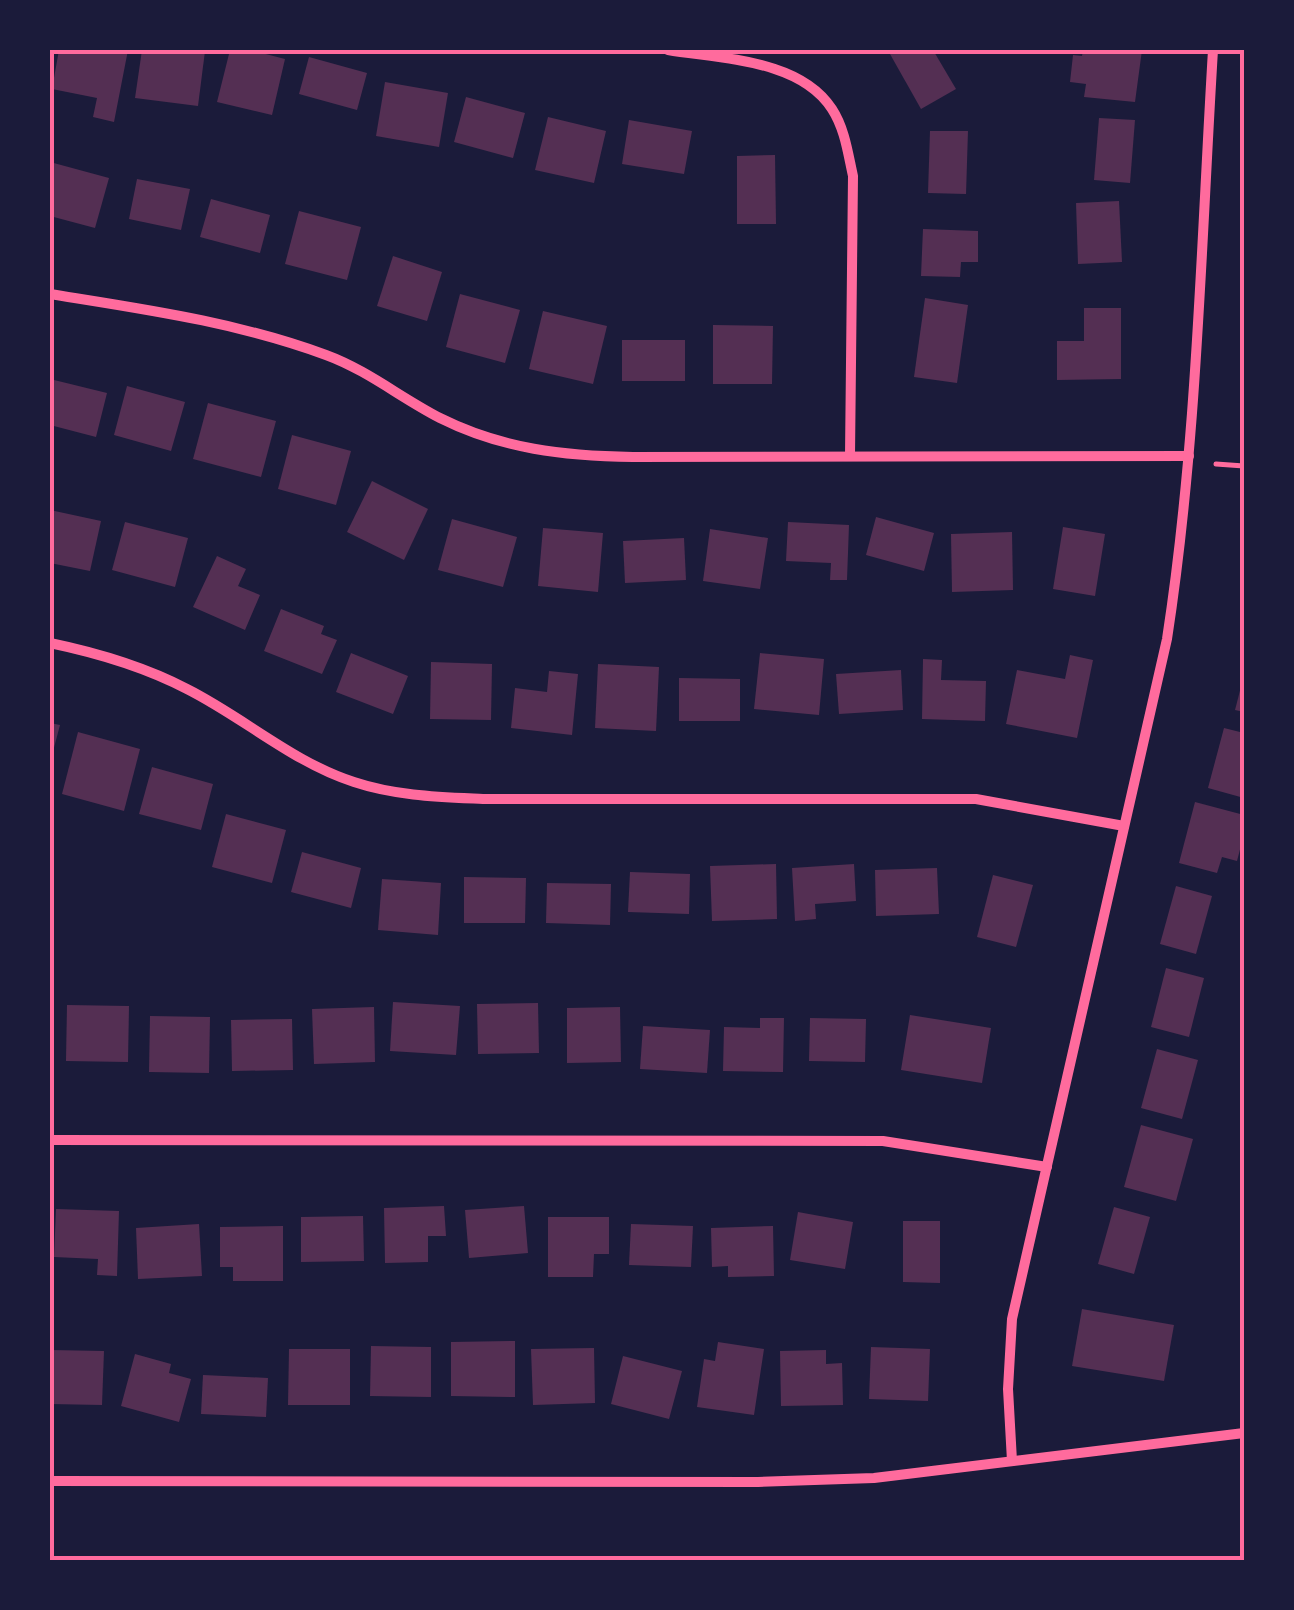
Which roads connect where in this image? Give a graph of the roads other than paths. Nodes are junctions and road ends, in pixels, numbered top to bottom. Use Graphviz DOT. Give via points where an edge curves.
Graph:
graph roads {
  1 [pos="668,50"];
  2 [pos="1213,50"];
  3 [pos="50,294"];
  4 [pos="850,456"];
  5 [pos="1189,456"];
  6 [pos="50,642"];
  7 [pos="1124,826"];
  8 [pos="50,1140"];
  9 [pos="1046,1167"];
  10 [pos="1244,1432"];
  11 [pos="1012,1460"];
  12 [pos="50,1481"];
  1 -- 4 [label="street" via="796,77 819,93 842,130 853,176"];
  2 -- 5 [label="street"];
  3 -- 4 [label="street" via="211,321 326,355 440,418 528,450 602,457"];
  4 -- 5 [label="street"];
  5 -- 7 [label="street" via="1167,639"];
  6 -- 7 [label="street" via="116,658 187,688 354,782 413,795 976,799"];
  7 -- 9 [label="street"];
  8 -- 9 [label="street" via="882,1140"];
  9 -- 11 [label="street" via="1012,1319"];
  10 -- 11 [label="street"];
  11 -- 12 [label="street" via="874,1478 758,1482"];
}
